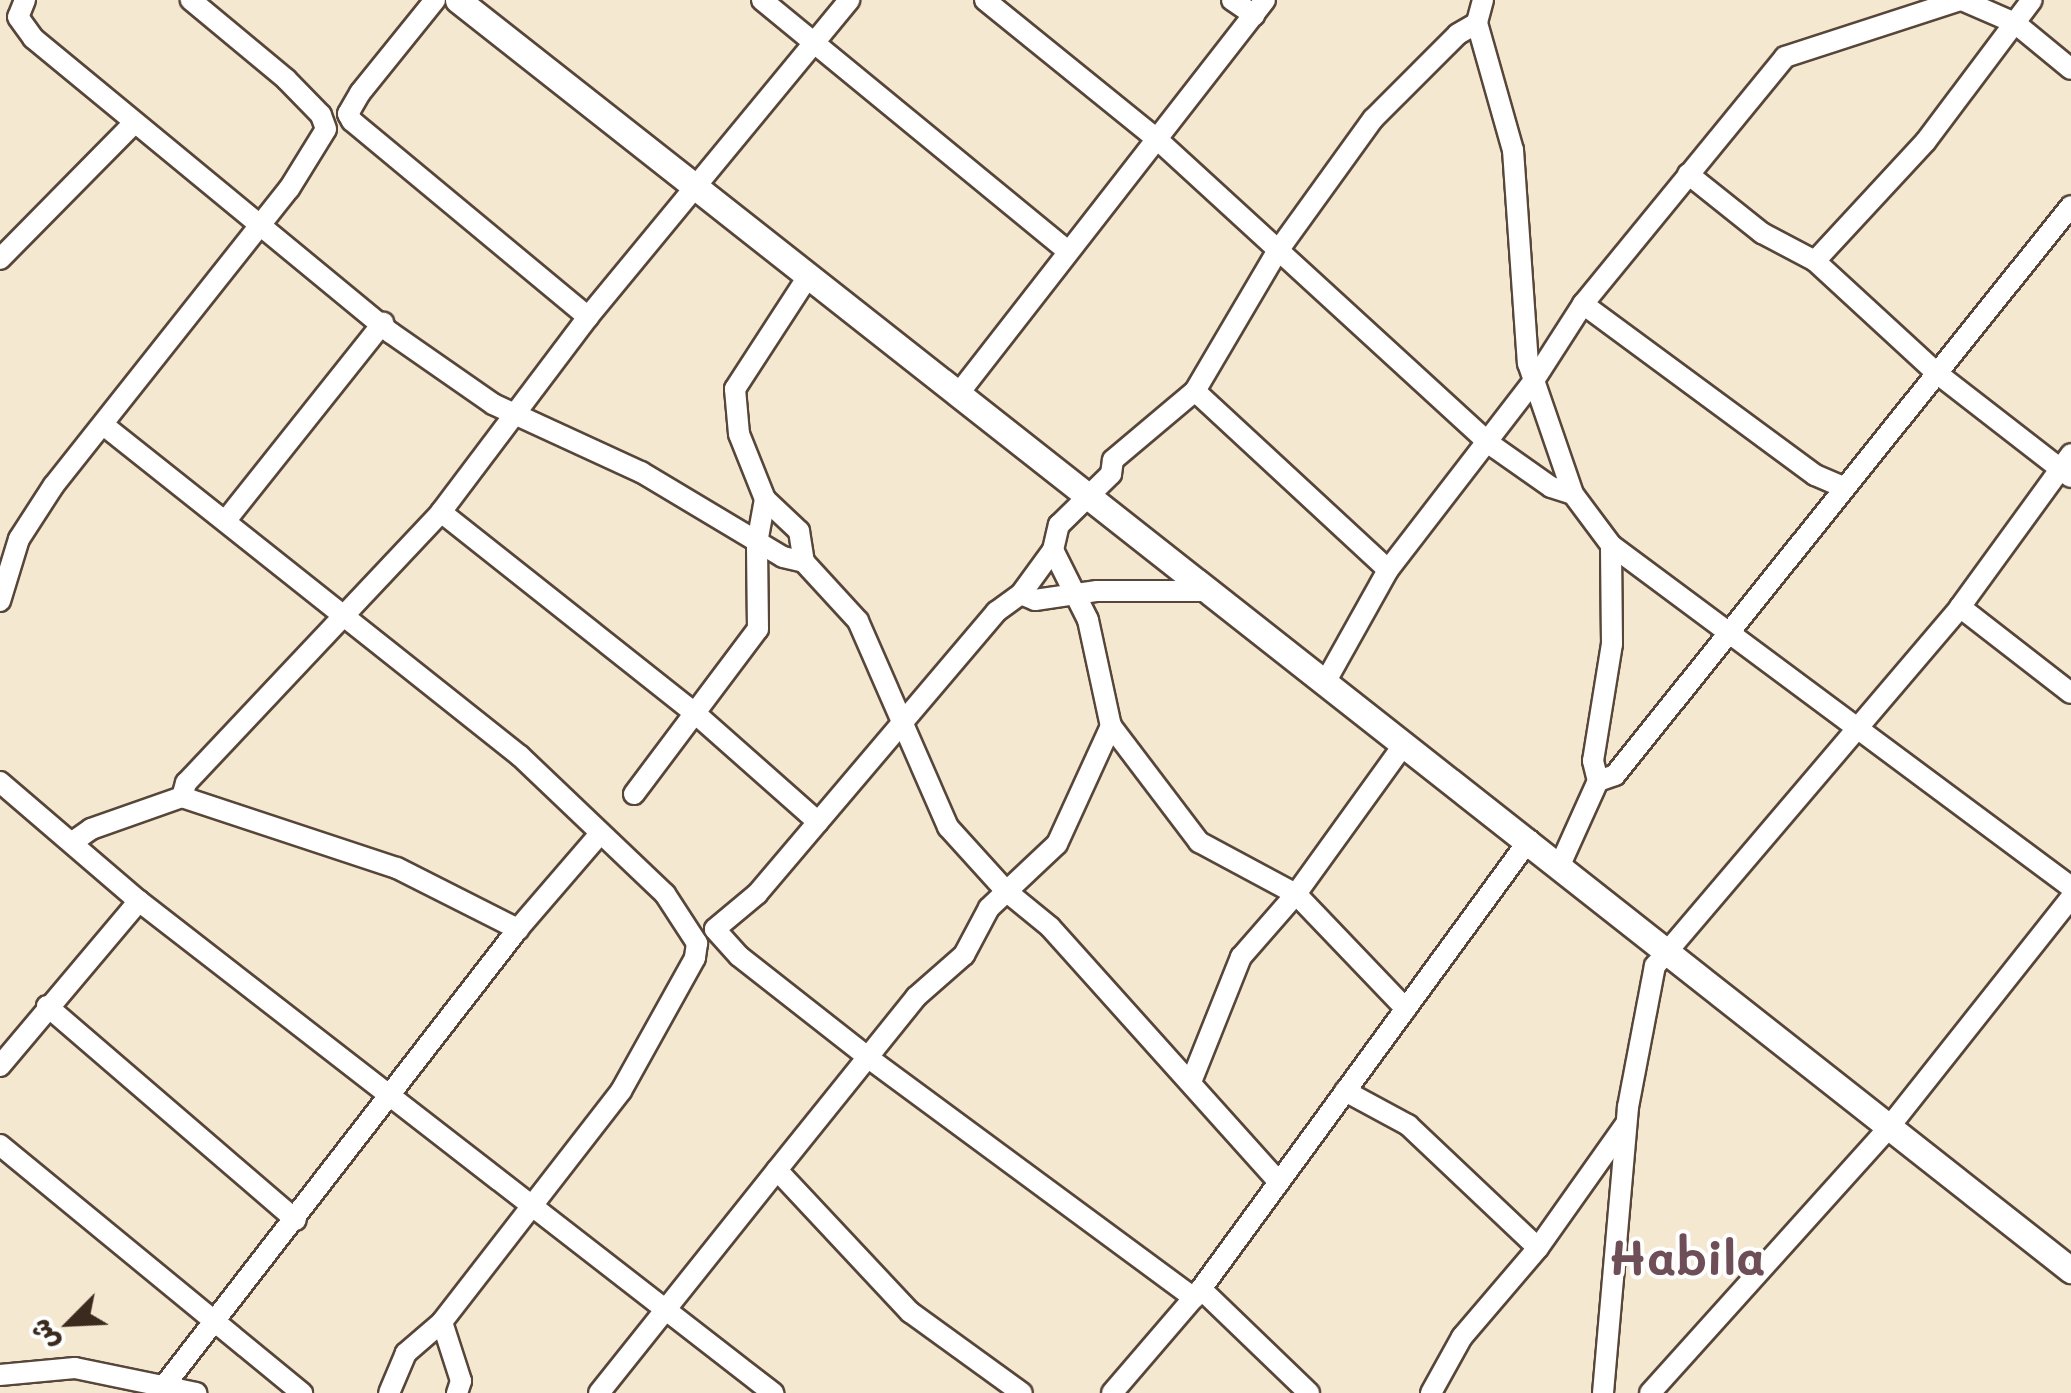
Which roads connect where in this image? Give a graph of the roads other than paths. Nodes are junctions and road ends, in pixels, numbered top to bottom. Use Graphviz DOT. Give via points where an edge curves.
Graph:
graph roads {
  1 [pos="25,0"];
  2 [pos="191,0"];
  3 [pos="434,0"];
  4 [pos="458,0"];
  5 [pos="762,0"];
  6 [pos="848,0"];
  7 [pos="985,0"];
  8 [pos="1232,0"];
  9 [pos="1483,0"];
  10 [pos="1961,0"];
  11 [pos="2032,0"];
  12 [pos="1260,8"];
  13 [pos="2015,22"];
  14 [pos="1477,23"];
  15 [pos="815,42"];
  16 [pos="2071,69"];
  17 [pos="132,125"];
  18 [pos="1158,140"];
  19 [pos="1688,174"];
  20 [pos="697,187"];
  21 [pos="2071,206"];
  22 [pos="259,226"];
  23 [pos="1066,250"];
  24 [pos="1277,252"];
  25 [pos="0,259"];
  26 [pos="1815,261"];
  27 [pos="809,275"];
  28 [pos="1583,304"];
  29 [pos="588,317"];
  30 [pos="383,323"];
  31 [pos="1938,374"];
  32 [pos="1533,382"];
  33 [pos="1195,391"];
  34 [pos="959,393"];
  35 [pos="517,414"];
  36 [pos="106,427"];
  37 [pos="1488,442"];
  38 [pos="2067,466"];
  39 [pos="1841,486"];
  40 [pos="1573,494"];
  41 [pos="1088,495"];
  42 [pos="766,499"];
  43 [pos="441,512"];
  44 [pos="227,520"];
  45 [pos="757,542"];
  46 [pos="1611,545"];
  47 [pos="1053,550"];
  48 [pos="804,562"];
  49 [pos="1388,570"];
  50 [pos="1211,591"];
  51 [pos="1021,594"];
  52 [pos="1077,597"];
  53 [pos="0,601"];
  54 [pos="1960,607"];
  55 [pos="345,615"];
  56 [pos="1730,631"];
  57 [pos="1326,681"];
  58 [pos="2071,693"];
  59 [pos="696,714"];
  60 [pos="1857,725"];
  61 [pos="903,726"];
  62 [pos="1110,726"];
  63 [pos="1404,742"];
  64 [pos="1598,780"];
  65 [pos="0,782"];
  66 [pos="634,794"];
  67 [pos="182,797"];
  68 [pos="818,822"];
  69 [pos="598,836"];
  70 [pos="1529,840"];
  71 [pos="74,842"];
  72 [pos="1560,865"];
  73 [pos="2071,887"];
  74 [pos="1006,891"];
  75 [pos="1296,894"];
  76 [pos="2071,898"];
  77 [pos="139,902"];
  78 [pos="518,930"];
  79 [pos="1671,953"];
  80 [pos="48,1006"];
  81 [pos="1406,1009"];
  82 [pos="869,1058"];
  83 [pos="0,1066"];
  84 [pos="1191,1082"];
  85 [pos="1346,1091"];
  86 [pos="390,1100"];
  87 [pos="1626,1123"];
  88 [pos="1890,1126"];
  89 [pos="0,1145"];
  90 [pos="778,1170"];
  91 [pos="1279,1182"];
  92 [pos="530,1210"];
  93 [pos="296,1220"];
  94 [pos="1538,1248"];
  95 [pos="2071,1270"];
  96 [pos="1197,1294"];
  97 [pos="662,1311"];
  98 [pos="217,1321"];
  99 [pos="442,1322"];
  100 [pos="0,1375"];
  101 [pos="164,1386"];
  102 [pos="398,1390"];
  103 [pos="196,1393"];
  104 [pos="302,1393"];
  105 [pos="456,1393"];
  106 [pos="598,1393"];
  107 [pos="773,1393"];
  108 [pos="1022,1393"];
  109 [pos="1112,1393"];
  110 [pos="1309,1393"];
  111 [pos="1432,1393"];
  112 [pos="1603,1393"];
  113 [pos="1650,1393"];
  1 -- 17 [label="street" via="18,17 33,38"];
  2 -- 22 [label="street" via="322,115 326,129 318,150"];
  3 -- 29 [label="street" via="348,114"];
  4 -- 20 [label="main road"];
  5 -- 15 [label="street"];
  6 -- 15 [label="street"];
  7 -- 18 [label="street"];
  8 -- 12 [label="street"];
  9 -- 14 [label="street"];
  10 -- 13 [label="street"];
  10 -- 19 [label="street" via="1785,57"];
  11 -- 13 [label="street"];
  12 -- 18 [label="street"];
  13 -- 16 [label="street"];
  13 -- 26 [label="street" via="1926,141"];
  14 -- 24 [label="street" via="1373,119"];
  14 -- 32 [label="street" via="1513,150"];
  15 -- 20 [label="street"];
  15 -- 23 [label="street"];
  17 -- 22 [label="street"];
  17 -- 25 [label="street"];
  18 -- 23 [label="street"];
  18 -- 24 [label="street"];
  19 -- 26 [label="street" via="1762,232"];
  19 -- 28 [label="street"];
  20 -- 27 [label="main road"];
  20 -- 29 [label="street"];
  21 -- 31 [label="street"];
  22 -- 30 [label="street"];
  22 -- 36 [label="street"];
  23 -- 34 [label="street"];
  24 -- 33 [label="street"];
  24 -- 37 [label="street"];
  26 -- 31 [label="street"];
  27 -- 34 [label="main road"];
  27 -- 42 [label="street" via="736,389 739,434"];
  28 -- 32 [label="street"];
  28 -- 39 [label="street" via="1815,476"];
  29 -- 35 [label="street"];
  30 -- 35 [label="street"];
  30 -- 44 [label="street"];
  31 -- 38 [label="street"];
  31 -- 39 [label="street"];
  32 -- 37 [label="street"];
  32 -- 40 [label="street"];
  33 -- 41 [label="street" via="1114,460 1110,474"];
  33 -- 49 [label="street"];
  34 -- 41 [label="main road"];
  35 -- 43 [label="street"];
  35 -- 45 [label="street" via="641,472"];
  36 -- 44 [label="street"];
  36 -- 53 [label="street" via="54,485 19,538"];
  37 -- 40 [label="street" via="1550,487"];
  37 -- 49 [label="street"];
  38 -- 54 [label="street"];
  39 -- 56 [label="street"];
  40 -- 46 [label="street"];
  41 -- 47 [label="street" via="1059,525"];
  41 -- 50 [label="main road"];
  42 -- 45 [label="street"];
  42 -- 48 [label="street" via="799,531"];
  43 -- 55 [label="street"];
  43 -- 59 [label="street"];
  44 -- 55 [label="street"];
  45 -- 48 [label="street"];
  45 -- 59 [label="street" via="758,629"];
  46 -- 56 [label="street"];
  46 -- 64 [label="street" via="1612,644 1593,761"];
  47 -- 51 [label="street"];
  47 -- 52 [label="street"];
  48 -- 61 [label="street" via="858,621"];
  49 -- 57 [label="street"];
  50 -- 52 [label="street"];
  50 -- 57 [label="main road"];
  51 -- 52 [label="street" via="1036,600"];
  51 -- 61 [label="street" via="996,612"];
  52 -- 62 [label="street"];
  54 -- 58 [label="street"];
  54 -- 60 [label="street"];
  55 -- 67 [label="street" via="186,783"];
  55 -- 69 [label="street" via="520,756"];
  56 -- 60 [label="street"];
  56 -- 64 [label="street" via="1615,775"];
  57 -- 63 [label="main road"];
  59 -- 66 [label="street"];
  59 -- 68 [label="street"];
  60 -- 73 [label="street"];
  60 -- 79 [label="street"];
  61 -- 68 [label="street"];
  61 -- 74 [label="street" via="948,826"];
  62 -- 74 [label="street" via="1058,844"];
  62 -- 75 [label="street" via="1199,842"];
  63 -- 70 [label="main road"];
  63 -- 75 [label="street"];
  64 -- 72 [label="street"];
  65 -- 71 [label="street"];
  67 -- 71 [label="street" via="91,829"];
  67 -- 78 [label="street" via="398,868"];
  68 -- 82 [label="street" via="757,894 715,928 739,956"];
  69 -- 78 [label="street"];
  69 -- 92 [label="street" via="665,894 697,943 695,958 621,1090"];
  70 -- 72 [label="main road"];
  70 -- 81 [label="street"];
  71 -- 77 [label="street"];
  72 -- 79 [label="main road"];
  74 -- 82 [label="street" via="989,908 964,956 916,997"];
  74 -- 84 [label="street" via="1050,928"];
  75 -- 81 [label="street"];
  75 -- 84 [label="street" via="1241,957"];
  76 -- 88 [label="street"];
  77 -- 80 [label="street"];
  77 -- 86 [label="street"];
  78 -- 86 [label="street"];
  79 -- 87 [label="street" via="1655,966"];
  79 -- 88 [label="main road"];
  80 -- 83 [label="street"];
  80 -- 93 [label="street"];
  81 -- 85 [label="street"];
  82 -- 90 [label="street"];
  82 -- 96 [label="street"];
  84 -- 91 [label="street"];
  85 -- 91 [label="street"];
  85 -- 94 [label="street" via="1408,1125"];
  86 -- 92 [label="street"];
  86 -- 93 [label="street"];
  87 -- 94 [label="street"];
  87 -- 112 [label="street"];
  88 -- 95 [label="main road"];
  88 -- 113 [label="street"];
  89 -- 98 [label="street"];
  90 -- 97 [label="street"];
  90 -- 108 [label="street" via="910,1312"];
  91 -- 96 [label="street"];
  92 -- 97 [label="street"];
  92 -- 99 [label="street"];
  93 -- 98 [label="street"];
  94 -- 111 [label="street" via="1462,1337"];
  96 -- 109 [label="street"];
  96 -- 110 [label="street"];
  97 -- 106 [label="street"];
  97 -- 107 [label="street"];
  98 -- 101 [label="street"];
  98 -- 104 [label="street"];
  99 -- 102 [label="street" via="406,1354"];
  99 -- 105 [label="street" via="461,1381"];
  100 -- 101 [label="street" via="75,1368"];
  101 -- 103 [label="street"];
}
